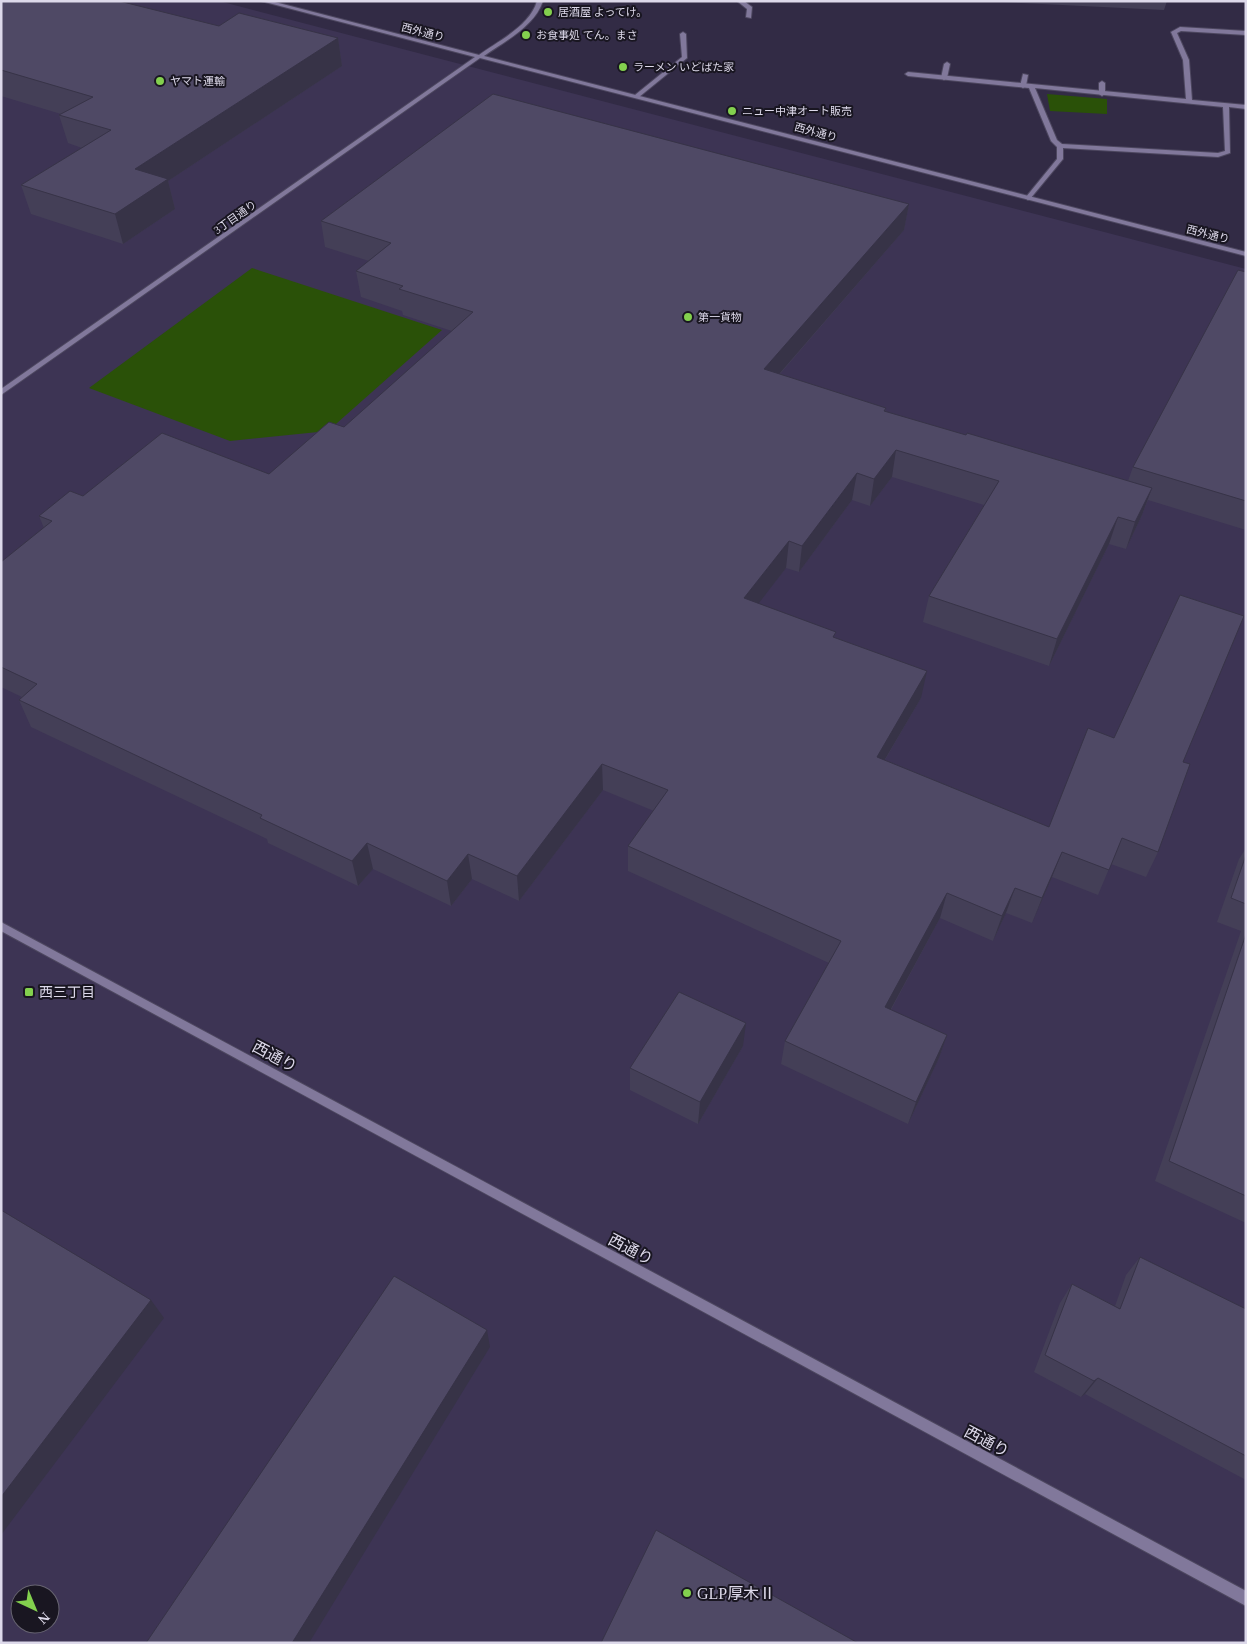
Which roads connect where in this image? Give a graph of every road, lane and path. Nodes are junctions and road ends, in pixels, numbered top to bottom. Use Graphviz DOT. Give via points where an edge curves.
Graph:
graph roads {
  1 [pos="264,1"];
  2 [pos="540,1"];
  3 [pos="740,1"];
  4 [pos="749,17"];
  5 [pos="1246,32"];
  6 [pos="683,34"];
  7 [pos="480,56"];
  8 [pos="947,64"];
  9 [pos="908,74"];
  10 [pos="1025,76"];
  11 [pos="944,78"];
  12 [pos="1102,83"];
  13 [pos="1023,86"];
  14 [pos="1032,87"];
  15 [pos="1102,94"];
  16 [pos="637,96"];
  17 [pos="1189,102"];
  18 [pos="1226,106"];
  19 [pos="1246,108"];
  20 [pos="1060,146"];
  21 [pos="1028,198"];
  22 [pos="1246,254"];
  23 [pos="1,393"];
  24 [pos="1,926"];
  25 [pos="1246,1599"];
  1 -- 7 [label="street, 西外通り"];
  2 -- 7 [label="street, 3丁目通り" via="536,12 520,28"];
  3 -- 4 [label="street" via="750,8"];
  5 -- 17 [label="street" via="1180,29 1174,32 1186,60"];
  6 -- 16 [label="street" via="685,56"];
  7 -- 16 [label="street, 西外通り"];
  7 -- 23 [label="street, 3丁目通り"];
  8 -- 11 [label="street"];
  9 -- 11 [label="street"];
  10 -- 13 [label="street"];
  11 -- 13 [label="street"];
  12 -- 15 [label="street"];
  13 -- 14 [label="street"];
  14 -- 15 [label="street"];
  14 -- 20 [label="street" via="1054,141"];
  15 -- 17 [label="street"];
  16 -- 21 [label="street, 西外通り"];
  17 -- 18 [label="street"];
  18 -- 19 [label="street"];
  18 -- 20 [label="street" via="1228,152 1218,155"];
  20 -- 21 [label="street" via="1060,160"];
  21 -- 22 [label="street, 西外通り"];
  24 -- 25 [label="street, 西通り"];
}
